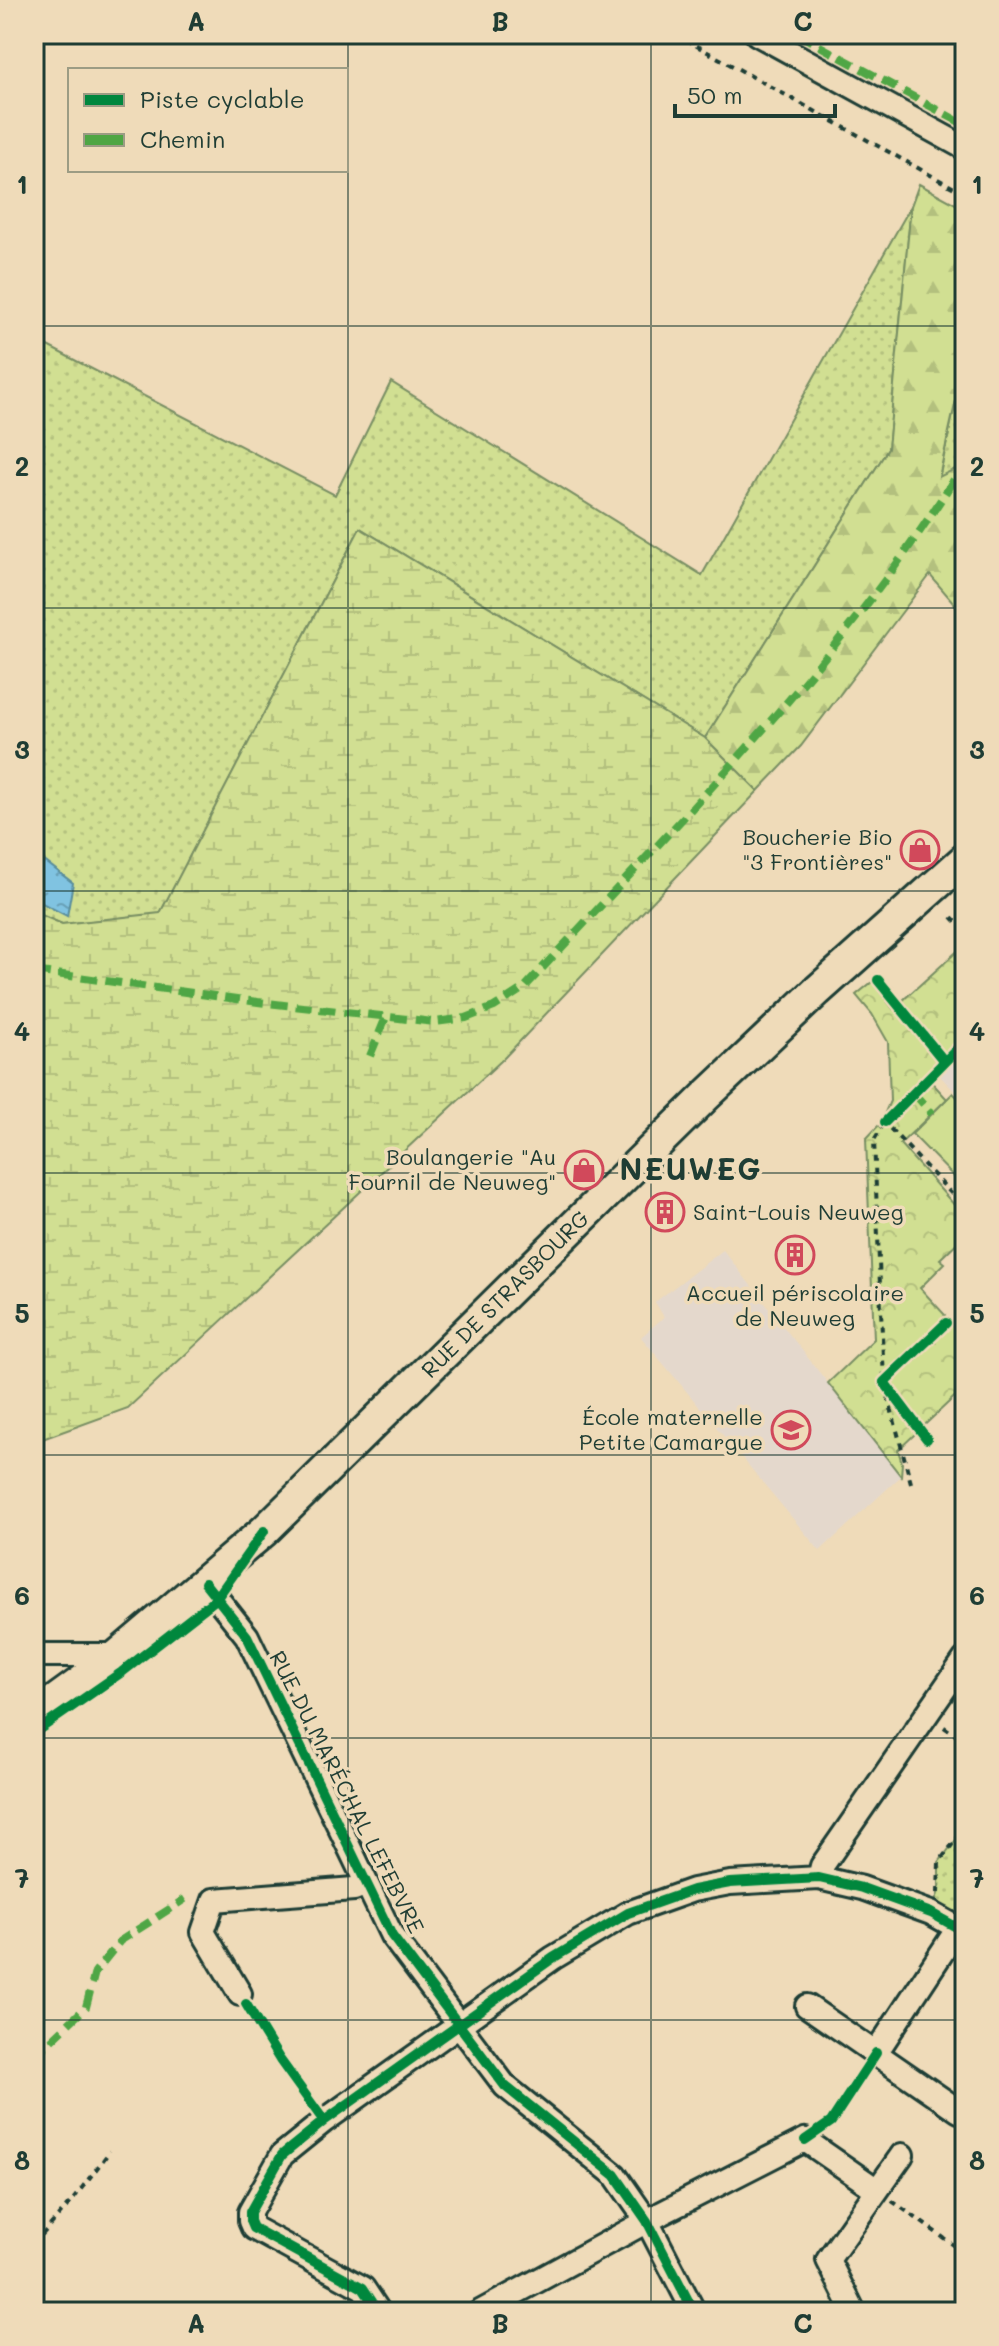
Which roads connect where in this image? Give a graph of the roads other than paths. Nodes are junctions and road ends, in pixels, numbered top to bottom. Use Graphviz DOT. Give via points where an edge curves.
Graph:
graph roads {
  1 [pos="757,34"];
  2 [pos="965,148"];
  3 [pos="965,859"];
  4 [pos="205,1583"];
  5 [pos="34,1655"];
  6 [pos="118,1655"];
  7 [pos="965,1659"];
  8 [pos="34,1716"];
  9 [pos="819,1878"];
  10 [pos="366,1884"];
  11 [pos="962,1930"];
  12 [pos="240,1994"];
  13 [pos="807,2006"];
  14 [pos="458,2025"];
  15 [pos="876,2053"];
  16 [pos="959,2111"];
  17 [pos="902,2155"];
  18 [pos="877,2190"];
  19 [pos="647,2221"];
  20 [pos="485,2311"];
  21 [pos="379,2312"];
  22 [pos="694,2312"];
  23 [pos="854,2312"];
  1 -- 2 [label="street"];
  3 -- 4 [label="main road, RUE DE STRASBOURG" via="706,1096 409,1391"];
  4 -- 6 [label="main road, RUE DE STRASBOURG"];
  4 -- 10 [label="street, RUE DU MARÉCHAL LEFEBVRE" via="247,1636"];
  5 -- 6 [label="street"];
  6 -- 8 [label="main road, RUE DE STRASBOURG"];
  7 -- 9 [label="street" via="822,1866"];
  9 -- 11 [label="street" via="931,1913"];
  9 -- 14 [label="street" via="706,1887 628,1913"];
  10 -- 12 [label="street" via="214,1900 203,1932"];
  10 -- 14 [label="street, RUE DU MARÉCHAL LEFEBVRE" via="392,1936"];
  11 -- 15 [label="street"];
  13 -- 15 [label="street"];
  14 -- 19 [label="street, RUE DU MARÉCHAL LEFEBVRE" via="505,2086 615,2175"];
  14 -- 21 [label="street" via="282,2155 250,2212 253,2228 363,2288"];
  15 -- 16 [label="street"];
  17 -- 18 [label="street"];
  18 -- 19 [label="street" via="805,2140"];
  18 -- 23 [label="street" via="828,2260"];
  19 -- 20 [label="street"];
  19 -- 22 [label="street, RUE DU MARÉCHAL LEFEBVRE"];
}
